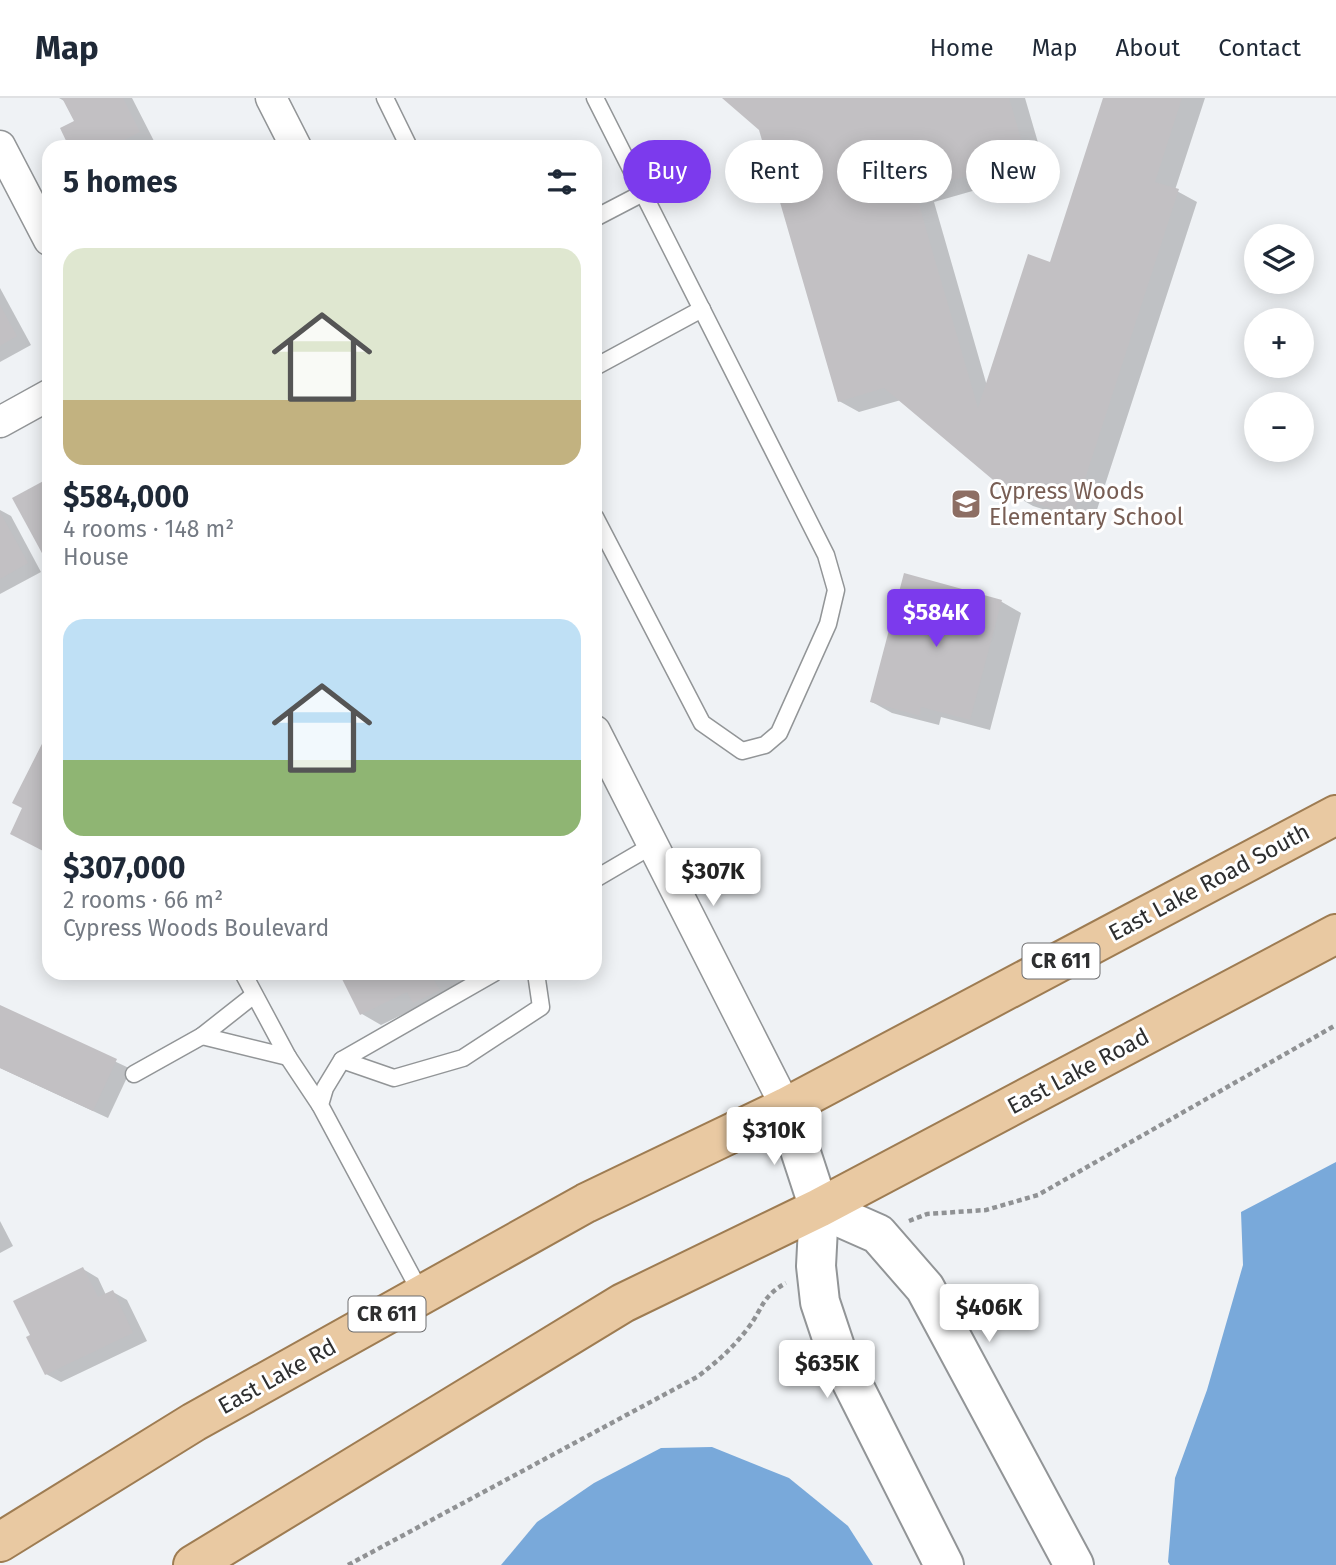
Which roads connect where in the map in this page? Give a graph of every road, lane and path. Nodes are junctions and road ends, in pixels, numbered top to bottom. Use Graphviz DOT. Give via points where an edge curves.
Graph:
graph roads {
  1 [pos="271,98"];
  2 [pos="385,98"];
  3 [pos="595,98"];
  4 [pos="292,140"];
  5 [pos="406,140"];
  6 [pos="0,146"];
  7 [pos="623,153"];
  8 [pos="624,203"];
  9 [pos="648,203"];
  10 [pos="602,214"];
  11 [pos="42,227"];
  12 [pos="702,309"];
  13 [pos="602,363"];
  14 [pos="42,399"];
  15 [pos="0,422"];
  16 [pos="602,530"];
  17 [pos="602,745"];
  18 [pos="1336,815"];
  19 [pos="653,845"];
  20 [pos="602,875"];
  21 [pos="1336,934"];
  22 [pos="246,980"];
  23 [pos="482,980"];
  24 [pos="537,980"];
  25 [pos="254,995"];
  26 [pos="202,1036"];
  27 [pos="288,1058"];
  28 [pos="342,1060"];
  29 [pos="134,1074"];
  30 [pos="320,1105"];
  31 [pos="786,1107"];
  32 [pos="819,1208"];
  33 [pos="422,1295"];
  34 [pos="0,1542"];
  35 [pos="193,1565"];
  36 [pos="944,1565"];
  37 [pos="1074,1565"];
  1 -- 4 [label="street"];
  2 -- 5 [label="lane"];
  3 -- 7 [label="lane"];
  6 -- 11 [label="street"];
  8 -- 10 [label="lane"];
  9 -- 12 [label="lane"];
  12 -- 13 [label="lane"];
  12 -- 16 [label="lane" via="826,555 836,590 828,624 779,733 765,745 742,751 702,723"];
  14 -- 15 [label="street"];
  17 -- 19 [label="street"];
  18 -- 31 [label="main road, East Lake Road South / CR 611"];
  19 -- 20 [label="lane"];
  19 -- 31 [label="street"];
  21 -- 32 [label="main road, East Lake Road"];
  22 -- 25 [label="lane"];
  23 -- 28 [label="lane"];
  24 -- 28 [label="lane" via="541,1007 463,1058 394,1078"];
  25 -- 26 [label="lane"];
  25 -- 27 [label="lane"];
  26 -- 27 [label="lane"];
  26 -- 29 [label="lane"];
  27 -- 30 [label="lane"];
  28 -- 30 [label="lane"];
  30 -- 33 [label="lane"];
  31 -- 32 [label="street"];
  31 -- 33 [label="main road, East Lake Rd / CR 611" via="586,1203"];
  32 -- 35 [label="main road" via="623,1303"];
  32 -- 36 [label="street" via="816,1266 820,1302 837,1353"];
  32 -- 37 [label="street" via="878,1234 925,1288"];
  33 -- 34 [label="main road, East Lake Rd / CR 611" via="194,1422"];
}
